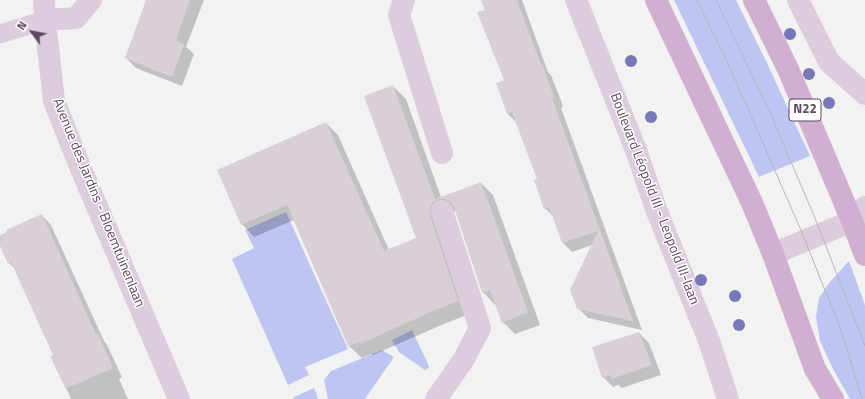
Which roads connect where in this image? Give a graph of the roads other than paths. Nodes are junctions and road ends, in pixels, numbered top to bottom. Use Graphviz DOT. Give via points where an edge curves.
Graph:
graph roads {
  1 [pos="91,0"];
  2 [pos="404,0"];
  3 [pos="576,0"];
  4 [pos="656,0"];
  5 [pos="754,0"];
  6 [pos="798,0"];
  7 [pos="44,10"];
  8 [pos="0,34"];
  9 [pos="865,94"];
  10 [pos="442,153"];
  11 [pos="442,211"];
  12 [pos="861,217"];
  13 [pos="772,254"];
  14 [pos="865,254"];
  15 [pos="815,369"];
  16 [pos="179,399"];
  17 [pos="436,399"];
  18 [pos="728,399"];
  19 [pos="819,399"];
  20 [pos="833,399"];
  1 -- 7 [label="street" via="76,18"];
  2 -- 10 [label="street" via="399,15"];
  3 -- 18 [label="street, Boulevard Léopold III - Leopold III-laan" via="709,341"];
  4 -- 13 [label="main road" via="746,189"];
  5 -- 12 [label="main road, N22"];
  6 -- 9 [label="street" via="829,62"];
  7 -- 8 [label="lane"];
  7 -- 16 [label="street, Avenue des Jardins - Bloemtuinenlaan" via="54,101"];
  11 -- 17 [label="street" via="480,328 464,359"];
  12 -- 13 [label="street"];
  12 -- 14 [label="main road, N22"];
  13 -- 15 [label="main road"];
  15 -- 19 [label="main road"];
  15 -- 20 [label="main road"];
}
